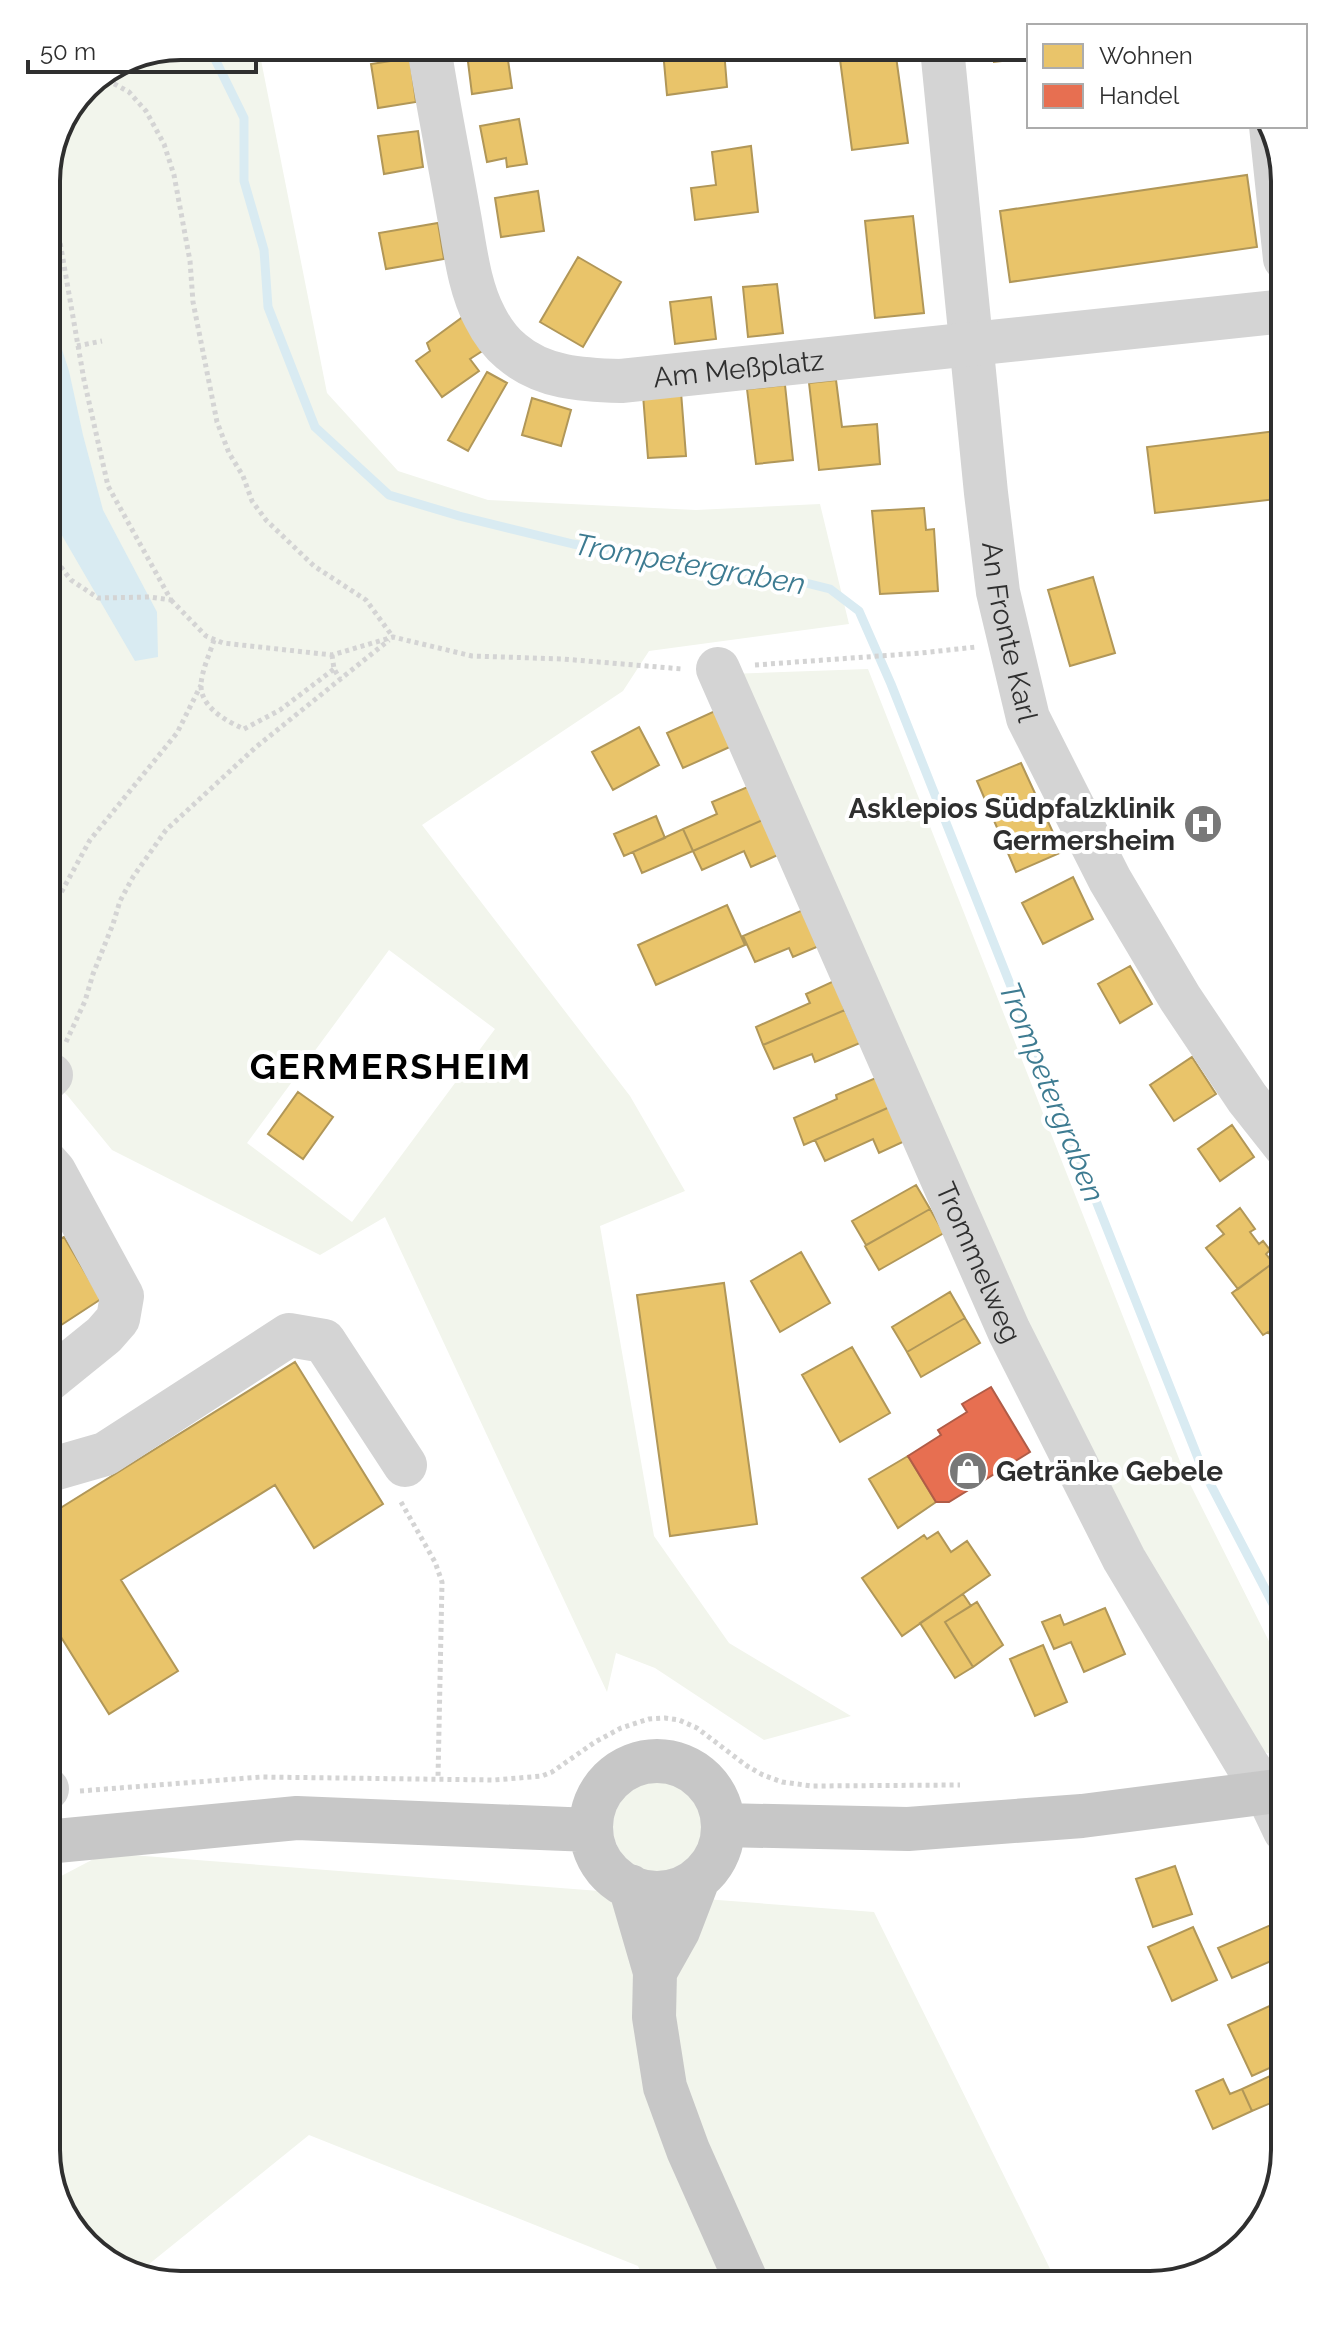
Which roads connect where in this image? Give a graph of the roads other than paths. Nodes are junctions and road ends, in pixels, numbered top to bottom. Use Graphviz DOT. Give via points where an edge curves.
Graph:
graph roads {
  1 [pos="431,60"];
  2 [pos="943,60"];
  3 [pos="1271,312"];
  4 [pos="971,342"];
  5 [pos="738,667"];
  6 [pos="1271,1128"];
  7 [pos="60,1182"];
  8 [pos="60,1371"];
  9 [pos="405,1465"];
  10 [pos="60,1467"];
  11 [pos="1271,1795"];
  12 [pos="1271,1804"];
  13 [pos="723,1825"];
  14 [pos="591,1830"];
  15 [pos="60,1841"];
  16 [pos="698,1879"];
  17 [pos="630,1886"];
  18 [pos="655,1972"];
  19 [pos="742,2271"];
  1 -- 4 [label="street, Am Meßplatz" via="471,281 485,317 508,349 543,371 621,381"];
  2 -- 4 [label="street, An Fronte Karl"];
  3 -- 4 [label="street, Am Meßplatz"];
  4 -- 6 [label="street, An Fronte Karl" via="998,592 1028,718 1110,880 1180,998"];
  5 -- 11 [label="street, Trommelweg" via="1009,1331 1124,1559 1248,1766"];
  7 -- 8 [label="street" via="122,1296 118,1319"];
  9 -- 10 [label="street" via="324,1341 289,1335 105,1454"];
  12 -- 13 [label="main road" via="1211,1800 908,1829"];
  13 -- 14 [label="main road" via="709,1786 694,1772 655,1760 616,1774 593,1809"];
  13 -- 16 [label="main road" via="712,1864"];
  14 -- 15 [label="main road" via="297,1818"];
  14 -- 17 [label="main road" via="605,1868"];
  16 -- 17 [label="main road" via="660,1893"];
  16 -- 18 [label="main road"];
  17 -- 18 [label="main road"];
  18 -- 19 [label="main road" via="654,2017 665,2087"];
}
